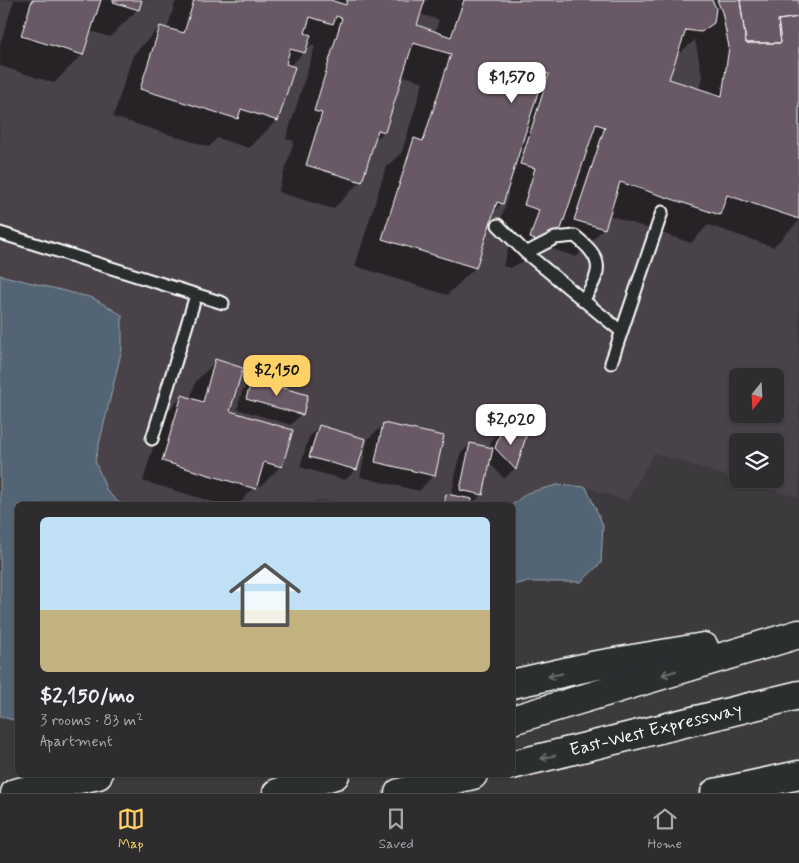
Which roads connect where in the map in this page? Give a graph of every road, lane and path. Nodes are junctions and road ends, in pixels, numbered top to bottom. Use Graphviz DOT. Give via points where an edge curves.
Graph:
graph roads {
  1 [pos="662,212"];
  2 [pos="498,225"];
  3 [pos="0,233"];
  4 [pos="526,253"];
  5 [pos="196,295"];
  6 [pos="583,301"];
  7 [pos="223,303"];
  8 [pos="622,332"];
  9 [pos="611,363"];
  10 [pos="152,439"];
  11 [pos="799,629"];
  12 [pos="799,634"];
  13 [pos="515,683"];
  14 [pos="799,695"];
  15 [pos="515,719"];
  16 [pos="515,764"];
  17 [pos="799,775"];
  18 [pos="89,777"];
  19 [pos="328,777"];
  20 [pos="465,777"];
  21 [pos="15,793"];
  22 [pos="277,793"];
  23 [pos="400,793"];
  24 [pos="715,793"];
  1 -- 8 [label="lane"];
  2 -- 4 [label="lane"];
  3 -- 5 [label="lane"];
  4 -- 6 [label="lane"];
  4 -- 6 [label="lane" via="555,238 575,236 593,250 598,264 594,283"];
  5 -- 7 [label="lane"];
  5 -- 10 [label="lane"];
  6 -- 8 [label="lane"];
  8 -- 9 [label="lane"];
  11 -- 13 [label="highway, one-way"];
  12 -- 15 [label="highway, one-way"];
  14 -- 16 [label="highway, East-West Expressway, one-way"];
  17 -- 24 [label="highway"];
  18 -- 21 [label="highway"];
  19 -- 22 [label="highway"];
  20 -- 23 [label="highway"];
}
